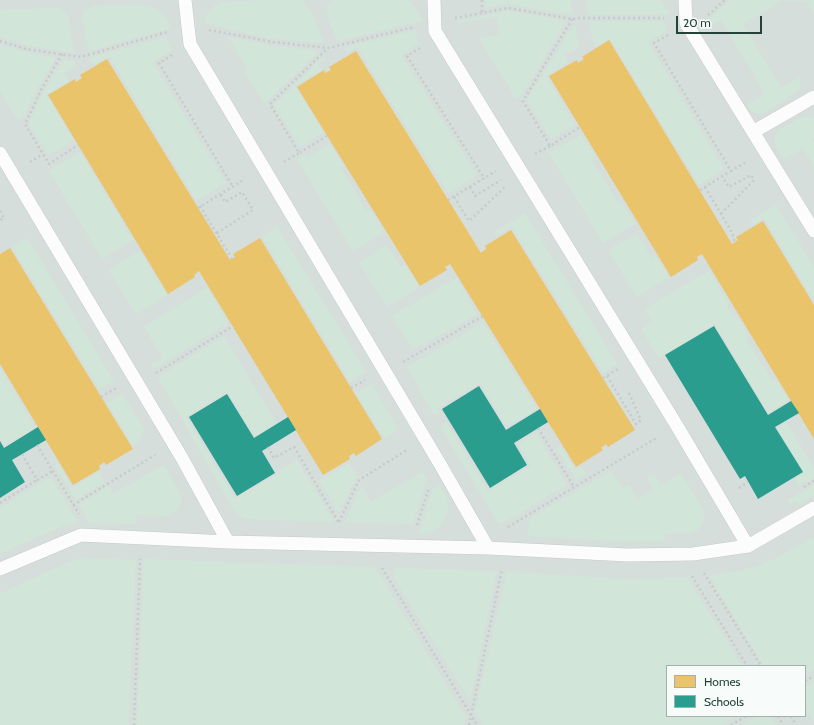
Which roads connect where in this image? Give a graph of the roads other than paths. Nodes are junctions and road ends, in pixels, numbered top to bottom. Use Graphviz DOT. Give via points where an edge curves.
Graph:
graph roads {
  1 [pos="185,0"];
  2 [pos="434,0"];
  3 [pos="684,0"];
  4 [pos="814,97"];
  5 [pos="753,132"];
  6 [pos="0,152"];
  7 [pos="814,231"];
  8 [pos="814,508"];
  9 [pos="228,542"];
  10 [pos="748,546"];
  11 [pos="488,548"];
  12 [pos="0,569"];
  1 -- 11 [label="lane" via="190,44"];
  2 -- 10 [label="lane" via="436,30"];
  3 -- 5 [label="lane" via="686,23"];
  4 -- 5 [label="lane"];
  5 -- 7 [label="lane"];
  6 -- 9 [label="lane" via="182,458"];
  8 -- 10 [label="lane"];
  9 -- 11 [label="lane"];
  9 -- 12 [label="lane" via="81,535"];
  10 -- 11 [label="lane" via="693,554 628,555"];
}
